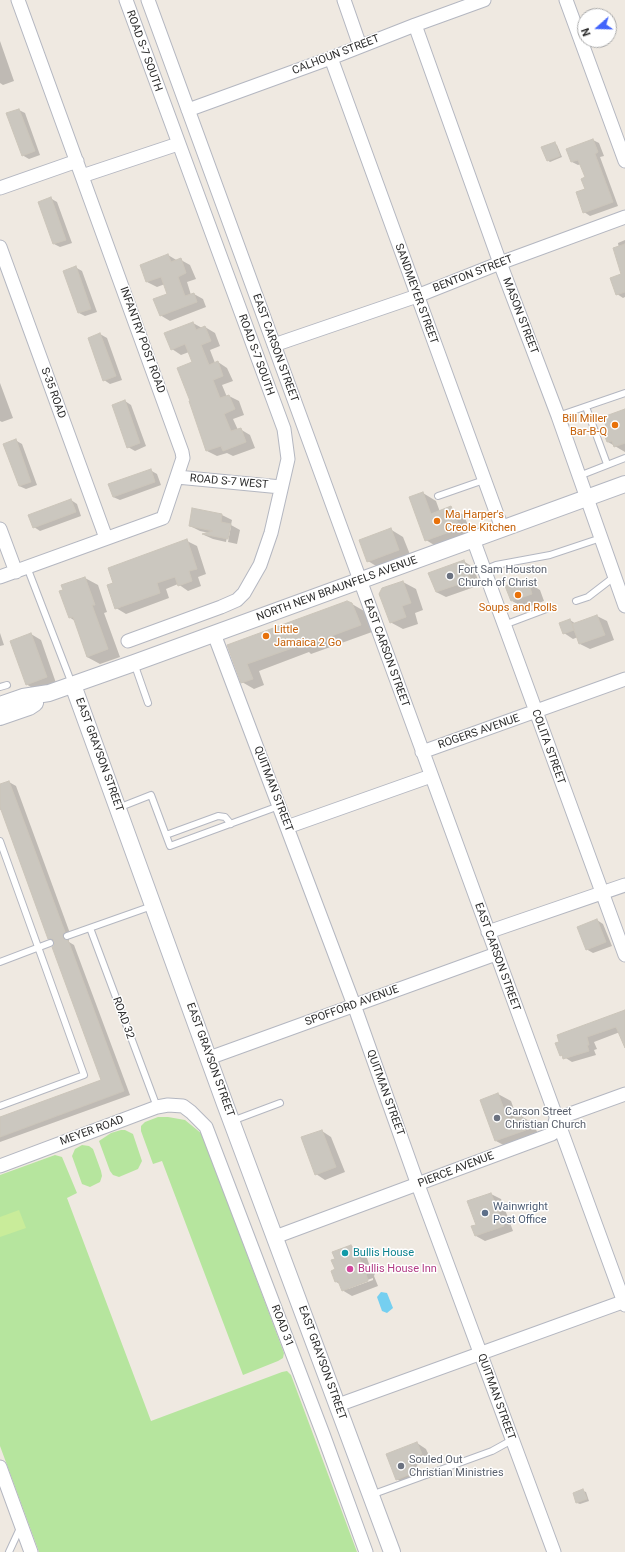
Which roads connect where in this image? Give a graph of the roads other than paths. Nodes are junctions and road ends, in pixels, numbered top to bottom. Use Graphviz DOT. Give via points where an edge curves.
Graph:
graph roads {
  1 [pos="18,0"];
  2 [pos="126,0"];
  3 [pos="148,0"];
  4 [pos="344,0"];
  5 [pos="484,0"];
  6 [pos="566,0"];
  7 [pos="414,25"];
  8 [pos="360,46"];
  9 [pos="331,58"];
  10 [pos="188,110"];
  11 [pos="178,144"];
  12 [pos="77,161"];
  13 [pos="625,161"];
  14 [pos="82,176"];
  15 [pos="0,188"];
  16 [pos="625,217"];
  17 [pos="0,247"];
  18 [pos="500,263"];
  19 [pos="417,296"];
  20 [pos="274,345"];
  21 [pos="625,393"];
  22 [pos="586,407"];
  23 [pos="558,416"];
  24 [pos="625,459"];
  25 [pos="606,464"];
  26 [pos="579,476"];
  27 [pos="177,477"];
  28 [pos="484,480"];
  29 [pos="625,484"];
  30 [pos="281,487"];
  31 [pos="438,496"];
  32 [pos="586,498"];
  33 [pos="502,528"];
  34 [pos="0,529"];
  35 [pos="106,538"];
  36 [pos="601,538"];
  37 [pos="473,539"];
  38 [pos="21,570"];
  39 [pos="484,570"];
  40 [pos="614,577"];
  41 [pos="0,578"];
  42 [pos="360,580"];
  43 [pos="576,601"];
  44 [pos="625,606"];
  45 [pos="549,608"];
  46 [pos="504,625"];
  47 [pos="214,634"];
  48 [pos="128,640"];
  49 [pos="134,664"];
  50 [pos="625,679"];
  51 [pos="7,685"];
  52 [pos="73,685"];
  53 [pos="0,687"];
  54 [pos="49,693"];
  55 [pos="148,703"];
  56 [pos="0,705"];
  57 [pos="535,712"];
  58 [pos="0,717"];
  59 [pos="422,752"];
  60 [pos="431,776"];
  61 [pos="280,806"];
  62 [pos="118,808"];
  63 [pos="231,824"];
  64 [pos="287,827"];
  65 [pos="166,835"];
  66 [pos="0,841"];
  67 [pos="625,885"];
  68 [pos="602,893"];
  69 [pos="154,905"];
  70 [pos="90,928"];
  71 [pos="488,932"];
  72 [pos="67,936"];
  73 [pos="50,943"];
  74 [pos="38,947"];
  75 [pos="496,954"];
  76 [pos="625,956"];
  77 [pos="0,962"];
  78 [pos="354,1005"];
  79 [pos="209,1058"];
  80 [pos="625,1094"];
  81 [pos="280,1103"];
  82 [pos="0,1106"];
  83 [pos="157,1107"];
  84 [pos="185,1108"];
  85 [pos="556,1119"];
  86 [pos="232,1121"];
  87 [pos="0,1166"];
  88 [pos="418,1185"];
  89 [pos="275,1237"];
  90 [pos="625,1303"];
  91 [pos="480,1353"];
  92 [pos="338,1405"];
  93 [pos="512,1440"];
  94 [pos="0,1467"];
  95 [pos="371,1496"];
  96 [pos="21,1525"];
  97 [pos="9,1552"];
  98 [pos="32,1552"];
  99 [pos="366,1552"];
  100 [pos="392,1552"];
  101 [pos="554,1552"];
  1 -- 12 [label="street, INFANTRY POST ROAD"];
  2 -- 11 [label="street, ROAD S-7 SOUTH"];
  3 -- 10 [label="street, EAST CARSON STREET"];
  4 -- 8 [label="street"];
  5 -- 7 [label="street, CALHOUN STREET"];
  6 -- 13 [label="street"];
  7 -- 8 [label="street, CALHOUN STREET"];
  7 -- 18 [label="street, MASON STREET"];
  8 -- 9 [label="street, CALHOUN STREET"];
  9 -- 10 [label="street, CALHOUN STREET"];
  9 -- 19 [label="street, SANDMEYER STREET"];
  10 -- 20 [label="street, EAST CARSON STREET"];
  11 -- 14 [label="street"];
  11 -- 30 [label="street, ROAD S-7 SOUTH" via="284,429 288,459"];
  12 -- 14 [label="street, INFANTRY POST ROAD"];
  12 -- 15 [label="street"];
  14 -- 27 [label="street, INFANTRY POST ROAD" via="182,452 183,458"];
  16 -- 18 [label="street, BENTON STREET"];
  17 -- 35 [label="street, S-35 ROAD"];
  18 -- 19 [label="street, BENTON STREET"];
  18 -- 23 [label="street, MASON STREET"];
  19 -- 20 [label="street, BENTON STREET"];
  19 -- 28 [label="street, SANDMEYER STREET"];
  20 -- 42 [label="street, EAST CARSON STREET"];
  21 -- 22 [label="lane"];
  22 -- 23 [label="lane"];
  22 -- 25 [label="lane"];
  23 -- 26 [label="street, MASON STREET"];
  24 -- 25 [label="lane"];
  25 -- 26 [label="lane"];
  26 -- 32 [label="street, MASON STREET"];
  27 -- 30 [label="street, ROAD S-7 WEST"];
  27 -- 35 [label="street, INFANTRY POST ROAD" via="163,518"];
  28 -- 31 [label="lane"];
  28 -- 33 [label="street, SANDMEYER STREET"];
  29 -- 32 [label="street, NORTH NEW BRAUNFELS AVENUE"];
  30 -- 48 [label="street, ROAD S-7 SOUTH" via="271,533 255,575 244,593 237,600 221,607"];
  32 -- 33 [label="street, NORTH NEW BRAUNFELS AVENUE"];
  32 -- 36 [label="street, MASON STREET"];
  33 -- 37 [label="street, NORTH NEW BRAUNFELS AVENUE"];
  34 -- 38 [label="street"];
  35 -- 38 [label="street, INFANTRY POST ROAD"];
  36 -- 39 [label="lane" via="550,555 496,565"];
  36 -- 40 [label="street, MASON STREET"];
  37 -- 39 [label="street, COLITA STREET"];
  37 -- 42 [label="street, NORTH NEW BRAUNFELS AVENUE"];
  38 -- 41 [label="street, INFANTRY POST ROAD"];
  38 -- 52 [label="lane, EAST GRAYSON STREET"];
  39 -- 46 [label="street, COLITA STREET"];
  40 -- 43 [label="lane" via="588,597"];
  40 -- 44 [label="street, MASON STREET"];
  42 -- 47 [label="street, NORTH NEW BRAUNFELS AVENUE"];
  42 -- 59 [label="street, EAST CARSON STREET"];
  45 -- 46 [label="lane"];
  46 -- 57 [label="street, COLITA STREET"];
  47 -- 49 [label="street, NORTH NEW BRAUNFELS AVENUE"];
  47 -- 61 [label="street, QUITMAN STREET"];
  49 -- 52 [label="street, NORTH NEW BRAUNFELS AVENUE"];
  49 -- 55 [label="lane"];
  50 -- 57 [label="street, ROGERS AVENUE"];
  51 -- 53 [label="lane"];
  52 -- 54 [label="street, NORTH NEW BRAUNFELS AVENUE"];
  52 -- 62 [label="street, EAST GRAYSON STREET"];
  54 -- 56 [label="street, NORTH NEW BRAUNFELS AVENUE"];
  54 -- 58 [label="street, NORTH NEW BRAUNFELS AVENUE" via="29,707"];
  57 -- 59 [label="street, ROGERS AVENUE"];
  57 -- 68 [label="street, COLITA STREET"];
  59 -- 60 [label="street, EAST CARSON STREET"];
  60 -- 64 [label="street"];
  60 -- 71 [label="street, EAST CARSON STREET"];
  61 -- 63 [label="lane"];
  61 -- 64 [label="street, QUITMAN STREET"];
  62 -- 65 [label="lane" via="151,796"];
  62 -- 69 [label="street, EAST GRAYSON STREET"];
  63 -- 65 [label="lane" via="225,817 218,816"];
  63 -- 65 [label="lane" via="170,846"];
  64 -- 78 [label="street, QUITMAN STREET"];
  66 -- 74 [label="lane"];
  67 -- 68 [label="street"];
  68 -- 71 [label="street"];
  68 -- 76 [label="street, COLITA STREET"];
  69 -- 70 [label="lane"];
  69 -- 79 [label="street, EAST GRAYSON STREET"];
  70 -- 72 [label="lane"];
  70 -- 83 [label="lane, ROAD 32"];
  71 -- 75 [label="street, EAST CARSON STREET"];
  73 -- 74 [label="lane"];
  74 -- 77 [label="lane"];
  74 -- 82 [label="lane" via="84,1075"];
  75 -- 78 [label="street, SPOFFORD AVENUE"];
  75 -- 85 [label="street, EAST CARSON STREET"];
  78 -- 79 [label="street, SPOFFORD AVENUE"];
  78 -- 88 [label="street, QUITMAN STREET"];
  79 -- 86 [label="street, EAST GRAYSON STREET"];
  80 -- 85 [label="street"];
  81 -- 86 [label="lane"];
  83 -- 84 [label="street, MEYER ROAD" via="168,1105"];
  83 -- 87 [label="street, MEYER ROAD"];
  84 -- 99 [label="street, ROAD 31" via="208,1132"];
  85 -- 88 [label="street, PIERCE AVENUE" via="552,1134"];
  85 -- 90 [label="street, EAST CARSON STREET"];
  86 -- 89 [label="street, EAST GRAYSON STREET"];
  88 -- 89 [label="street, PIERCE AVENUE"];
  88 -- 91 [label="street, QUITMAN STREET"];
  89 -- 92 [label="street, EAST GRAYSON STREET"];
  90 -- 91 [label="street"];
  91 -- 92 [label="street"];
  91 -- 93 [label="street, QUITMAN STREET"];
  92 -- 95 [label="street, EAST GRAYSON STREET"];
  93 -- 95 [label="lane" via="492,1451"];
  93 -- 101 [label="street, QUITMAN STREET"];
  94 -- 96 [label="street"];
  95 -- 100 [label="street, EAST GRAYSON STREET"];
  96 -- 97 [label="lane"];
  96 -- 98 [label="street"];
}
